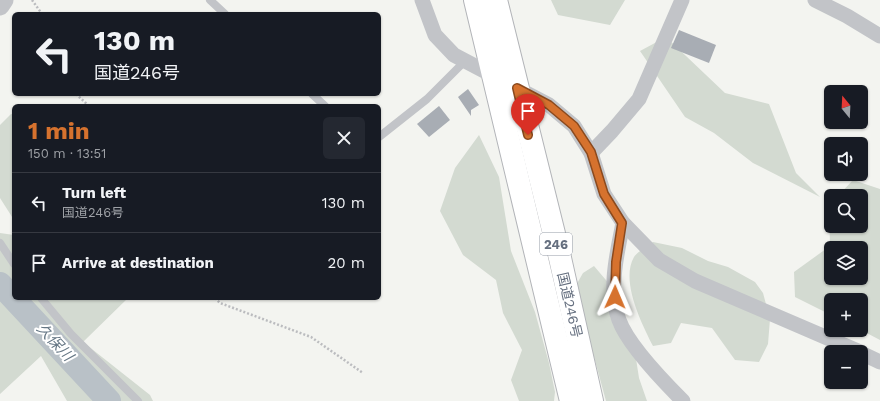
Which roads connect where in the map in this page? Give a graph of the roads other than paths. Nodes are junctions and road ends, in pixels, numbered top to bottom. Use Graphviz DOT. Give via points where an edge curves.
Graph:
graph roads {
  1 [pos="4,0"];
  2 [pos="210,0"];
  3 [pos="422,0"];
  4 [pos="476,0"];
  5 [pos="496,0"];
  6 [pos="682,0"];
  7 [pos="815,0"];
  8 [pos="0,6"];
  9 [pos="223,12"];
  10 [pos="880,36"];
  11 [pos="465,61"];
  12 [pos="494,76"];
  13 [pos="517,88"];
  14 [pos="314,96"];
  15 [pos="323,104"];
  16 [pos="381,135"];
  17 [pos="591,152"];
  18 [pos="622,223"];
  19 [pos="0,243"];
  20 [pos="12,261"];
  21 [pos="43,300"];
  22 [pos="844,345"];
  23 [pos="868,356"];
  24 [pos="880,362"];
  25 [pos="138,401"];
  26 [pos="570,401"];
  27 [pos="592,401"];
  28 [pos="683,401"];
  1 -- 8 [label="street"];
  2 -- 9 [label="lane"];
  3 -- 11 [label="street" via="435,35 454,55"];
  4 -- 12 [label="highway, 国道246号 / 246"];
  5 -- 13 [label="highway, 国道246号 / 246"];
  6 -- 17 [label="street" via="639,99"];
  7 -- 10 [label="street"];
  11 -- 12 [label="street"];
  11 -- 16 [label="lane" via="427,99"];
  12 -- 13 [label="street"];
  12 -- 26 [label="highway, 国道246号 / 246"];
  13 -- 17 [label="street" via="549,105 574,126"];
  13 -- 27 [label="highway, 国道246号 / 246" via="560,258"];
  14 -- 15 [label="lane"];
  17 -- 18 [label="street" via="604,194"];
  18 -- 22 [label="street" via="659,260 695,280"];
  18 -- 28 [label="street" via="616,262 615,297 619,320 634,346"];
  19 -- 20 [label="lane"];
  21 -- 25 [label="lane" via="71,334"];
  23 -- 24 [label="street"];
}
